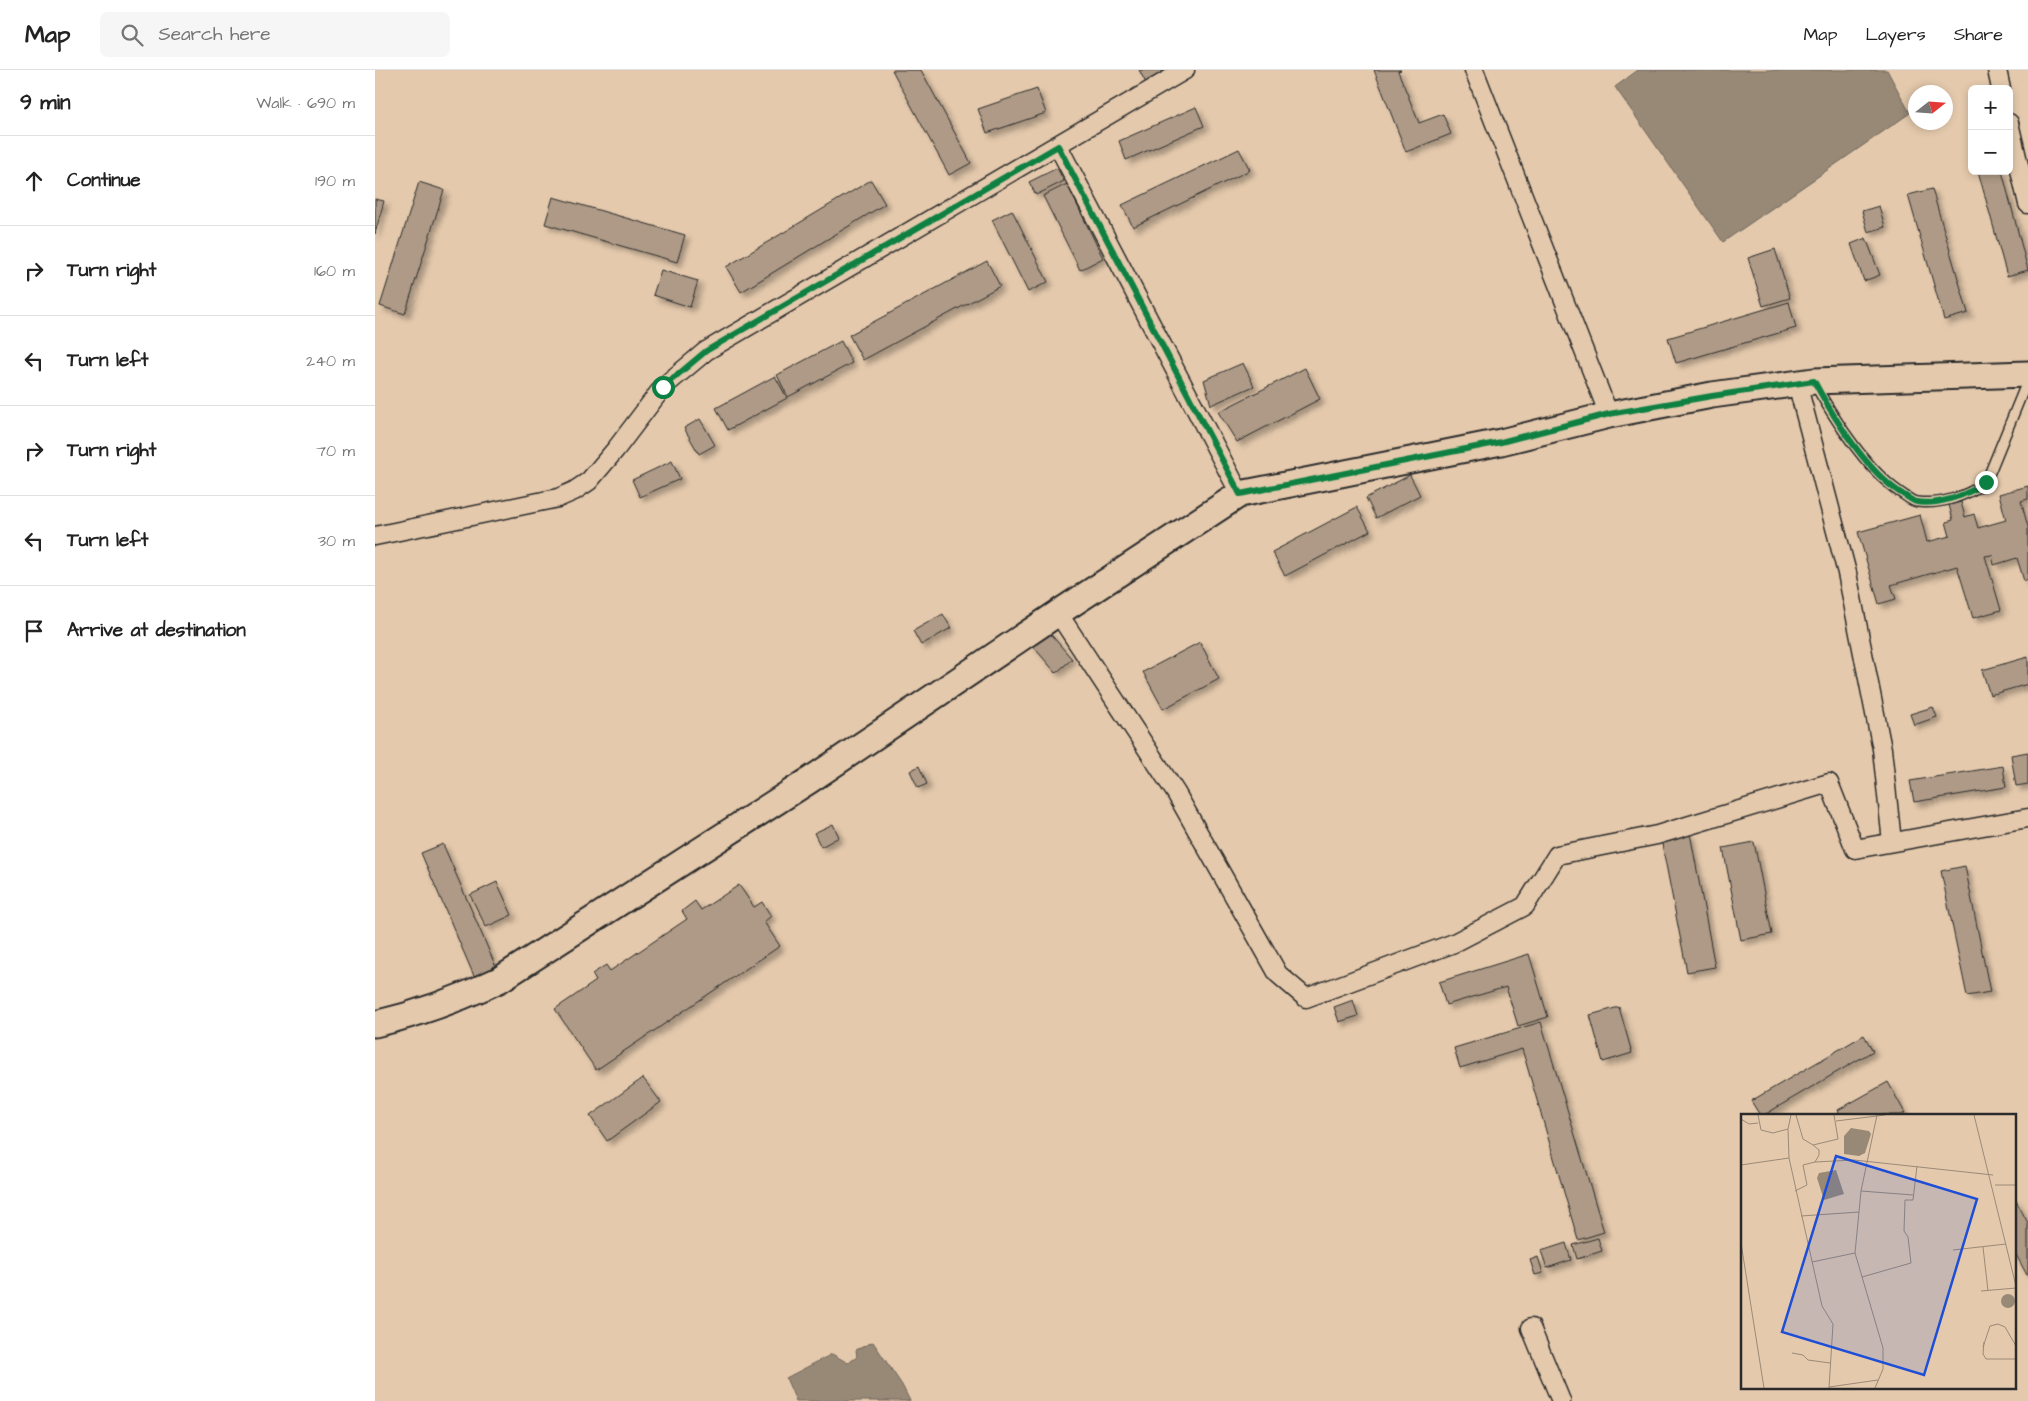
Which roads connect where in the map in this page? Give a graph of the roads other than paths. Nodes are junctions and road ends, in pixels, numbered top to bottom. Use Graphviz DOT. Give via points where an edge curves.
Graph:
graph roads {
  1 [pos="1185,70"];
  2 [pos="1474,70"];
  3 [pos="1997,70"];
  4 [pos="2000,85"];
  5 [pos="2011,130"];
  6 [pos="1058,146"];
  7 [pos="2028,204"];
  8 [pos="2028,374"];
  9 [pos="2028,379"];
  10 [pos="1805,382"];
  11 [pos="1609,414"];
  12 [pos="1240,494"];
  13 [pos="375,536"];
  14 [pos="1058,613"];
  15 [pos="2028,818"];
  16 [pos="1893,842"];
  17 [pos="375,1024"];
  18 [pos="1531,1328"];
  19 [pos="1561,1401"];
  1 -- 6 [label="street"];
  2 -- 11 [label="street"];
  3 -- 4 [label="street"];
  5 -- 7 [label="street"];
  6 -- 12 [label="street"];
  6 -- 13 [label="street" via="706,351 663,387 589,481 574,491 558,498"];
  8 -- 10 [label="main road"];
  9 -- 10 [label="lane" via="1986,482 1949,500 1916,502 1893,488 1856,448"];
  10 -- 11 [label="main road"];
  10 -- 16 [label="street" via="1882,748"];
  11 -- 12 [label="main road" via="1501,442"];
  12 -- 14 [label="main road"];
  14 -- 16 [label="street" via="1176,793 1278,974 1306,998 1454,943 1525,906 1557,855 1657,835 1829,783 1855,849"];
  14 -- 17 [label="main road" via="810,780 499,980 462,997"];
  15 -- 16 [label="street"];
  18 -- 19 [label="street"];
}
